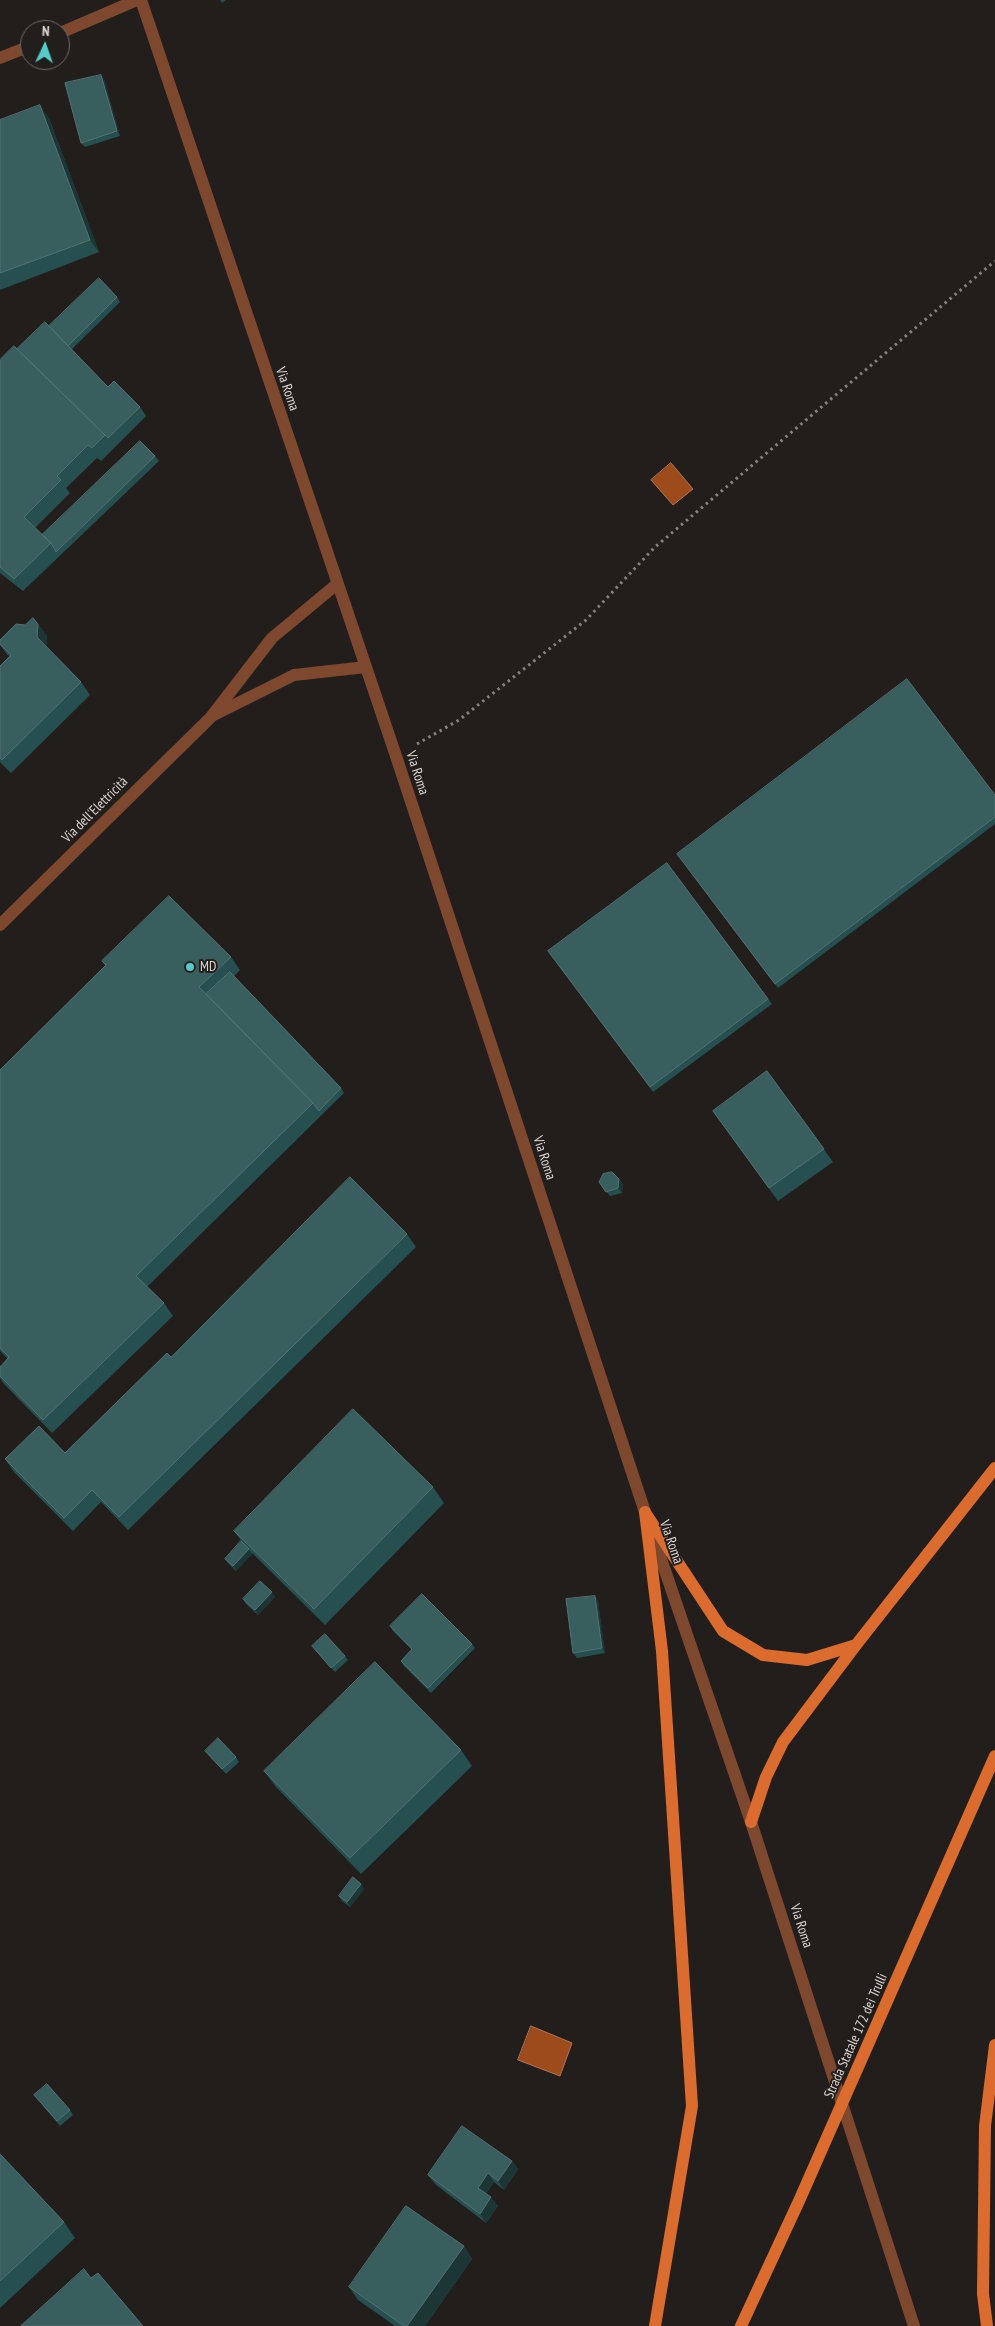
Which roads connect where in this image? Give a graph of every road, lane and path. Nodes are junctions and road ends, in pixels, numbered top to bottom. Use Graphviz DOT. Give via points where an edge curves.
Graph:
graph roads {
  1 [pos="137,0"];
  2 [pos="141,0"];
  3 [pos="70,29"];
  4 [pos="20,50"];
  5 [pos="0,58"];
  6 [pos="995,261"];
  7 [pos="337,584"];
  8 [pos="366,667"];
  9 [pos="211,717"];
  10 [pos="396,756"];
  11 [pos="0,925"];
  12 [pos="995,1468"];
  13 [pos="645,1512"];
  14 [pos="856,1645"];
  15 [pos="995,1756"];
  16 [pos="751,1822"];
  17 [pos="995,2045"];
  18 [pos="655,2326"];
  19 [pos="741,2326"];
  20 [pos="914,2326"];
  21 [pos="987,2326"];
  1 -- 3 [label="street"];
  2 -- 7 [label="street, Via Roma"];
  4 -- 5 [label="street"];
  6 -- 10 [label="path" via="655,547 586,620 459,720"];
  7 -- 8 [label="street, Via Roma"];
  7 -- 9 [label="street, Via dell'Elettricità" via="272,638"];
  8 -- 9 [label="street, Via dell'Elettricità" via="294,675"];
  8 -- 10 [label="street, Via Roma"];
  9 -- 11 [label="street, Via dell'Elettricità"];
  10 -- 13 [label="street, Via Roma"];
  12 -- 14 [label="main road"];
  13 -- 14 [label="main road" via="723,1631 763,1656 807,1660"];
  13 -- 16 [label="street, Via Roma"];
  13 -- 18 [label="main road" via="662,1651 692,2106"];
  14 -- 16 [label="main road" via="784,1742 766,1777"];
  15 -- 19 [label="main road, Strada Statale 172 dei Trulli"];
  16 -- 20 [label="street, Via Roma"];
  17 -- 21 [label="main road" via="985,2126 983,2294"];
}
